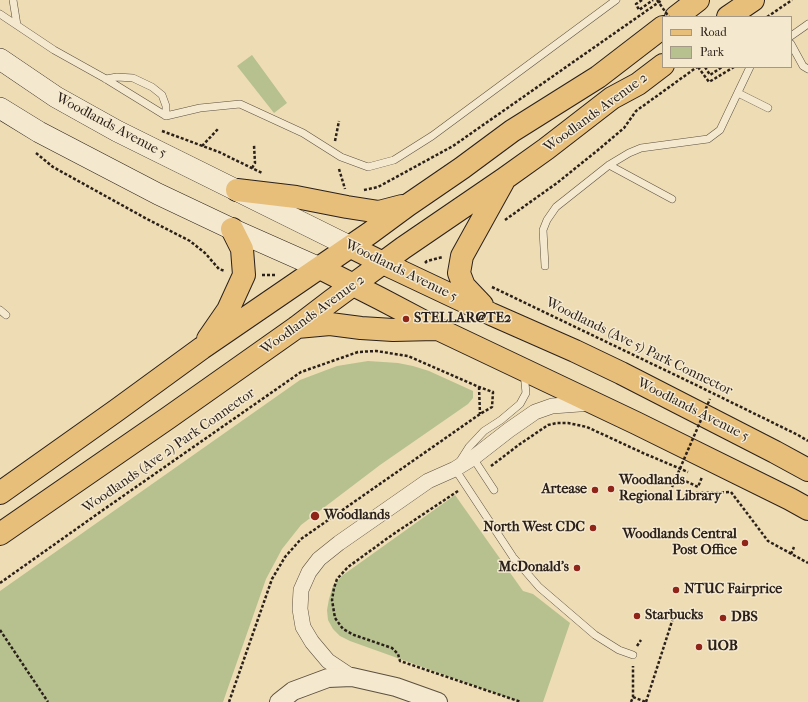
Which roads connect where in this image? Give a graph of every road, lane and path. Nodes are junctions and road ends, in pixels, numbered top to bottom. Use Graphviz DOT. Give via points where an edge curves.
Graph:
graph roads {
  1 [pos="13,0"];
  2 [pos="616,0"];
  3 [pos="642,0"];
  4 [pos="653,0"];
  5 [pos="656,0"];
  6 [pos="662,0"];
  7 [pos="698,0"];
  8 [pos="753,0"];
  9 [pos="792,0"];
  10 [pos="0,14"];
  11 [pos="668,16"];
  12 [pos="677,16"];
  13 [pos="729,16"];
  14 [pos="768,16"];
  15 [pos="808,24"];
  16 [pos="17,25"];
  17 [pos="662,28"];
  18 [pos="792,35"];
  19 [pos="792,46"];
  20 [pos="0,59"];
  21 [pos="662,66"];
  22 [pos="697,68"];
  23 [pos="699,68"];
  24 [pos="706,68"];
  25 [pos="720,68"];
  26 [pos="732,68"];
  27 [pos="750,68"];
  28 [pos="808,69"];
  29 [pos="106,79"];
  30 [pos="738,93"];
  31 [pos="0,108"];
  32 [pos="768,108"];
  33 [pos="166,116"];
  34 [pos="339,121"];
  35 [pos="218,129"];
  36 [pos="161,131"];
  37 [pos="254,145"];
  38 [pos="202,146"];
  39 [pos="36,152"];
  40 [pos="333,152"];
  41 [pos="609,165"];
  42 [pos="252,168"];
  43 [pos="263,174"];
  44 [pos="504,179"];
  45 [pos="237,190"];
  46 [pos="359,191"];
  47 [pos="346,193"];
  48 [pos="672,198"];
  49 [pos="408,205"];
  50 [pos="505,220"];
  51 [pos="232,229"];
  52 [pos="351,246"];
  53 [pos="384,263"];
  54 [pos="545,266"];
  55 [pos="320,268"];
  56 [pos="219,269"];
  57 [pos="354,284"];
  58 [pos="488,285"];
  59 [pos="491,314"];
  60 [pos="297,327"];
  61 [pos="438,329"];
  62 [pos="202,348"];
  63 [pos="523,370"];
  64 [pos="710,399"];
  65 [pos="594,403"];
  66 [pos="480,414"];
  67 [pos="808,441"];
  68 [pos="472,458"];
  69 [pos="455,469"];
  70 [pos="808,470"];
  71 [pos="482,472"];
  72 [pos="694,474"];
  73 [pos="677,477"];
  74 [pos="707,480"];
  75 [pos="466,485"];
  76 [pos="672,487"];
  77 [pos="725,489"];
  78 [pos="494,490"];
  79 [pos="731,492"];
  80 [pos="0,493"];
  81 [pos="696,493"];
  82 [pos="808,509"];
  83 [pos="0,534"];
  84 [pos="794,547"];
  85 [pos="791,554"];
  86 [pos="808,563"];
  87 [pos="0,583"];
  88 [pos="674,615"];
  89 [pos="0,630"];
  90 [pos="633,655"];
  91 [pos="352,676"];
  92 [pos="632,697"];
  93 [pos="48,702"];
  94 [pos="279,702"];
  95 [pos="438,702"];
  96 [pos="521,702"];
  97 [pos="631,702"];
  98 [pos="646,702"];
  1 -- 16 [label="lane"];
  2 -- 40 [label="lane" via="432,136 394,160 368,167"];
  3 -- 4 [label="path" via="636,4 639,10"];
  5 -- 11 [label="path, bridge"];
  6 -- 46 [label="path" via="453,146 378,187"];
  7 -- 12 [label="main road"];
  8 -- 13 [label="main road"];
  9 -- 14 [label="path"];
  10 -- 16 [label="lane"];
  15 -- 18 [label="lane"];
  16 -- 29 [label="lane" via="54,50"];
  17 -- 49 [label="main road, Woodlands Avenue 2" via="598,76 512,131"];
  19 -- 28 [label="lane" via="803,66"];
  20 -- 45 [label="main road, Woodlands Avenue 5" via="56,98"];
  21 -- 44 [label="main road, Woodlands Avenue 2" via="638,84 612,98"];
  22 -- 50 [label="path" via="636,111 624,128 598,150"];
  23 -- 26 [label="path" via="709,82"];
  24 -- 25 [label="path" via="710,75"];
  27 -- 30 [label="lane"];
  29 -- 33 [label="lane"];
  29 -- 33 [label="lane" via="133,78 152,87 162,95"];
  30 -- 32 [label="lane"];
  30 -- 41 [label="lane" via="720,130 708,139 641,148"];
  31 -- 51 [label="main road" via="39,132"];
  33 -- 40 [label="lane" via="200,108 240,104 303,133"];
  34 -- 40 [label="path"];
  35 -- 38 [label="path"];
  36 -- 38 [label="path"];
  37 -- 42 [label="path" via="255,163"];
  38 -- 42 [label="path"];
  39 -- 56 [label="path" via="53,166 190,241"];
  40 -- 47 [label="path"];
  41 -- 48 [label="lane"];
  41 -- 54 [label="lane" via="556,207 547,220 543,230"];
  42 -- 43 [label="path"];
  44 -- 53 [label="main road, Woodlands Avenue 2"];
  44 -- 59 [label="main road" via="462,256 459,273 464,286"];
  45 -- 49 [label="main road" via="379,212"];
  45 -- 52 [label="main road, Woodlands Avenue 5"];
  49 -- 52 [label="main road, Woodlands Avenue 2"];
  51 -- 55 [label="main road"];
  51 -- 62 [label="main road" via="242,249 244,275 228,310"];
  52 -- 53 [label="main road, Woodlands Avenue 5"];
  52 -- 55 [label="main road, Woodlands Avenue 2"];
  53 -- 57 [label="main road, Woodlands Avenue 2"];
  53 -- 59 [label="main road, Woodlands Avenue 5"];
  55 -- 57 [label="main road"];
  55 -- 62 [label="main road, Woodlands Avenue 2"];
  57 -- 60 [label="main road, Woodlands Avenue 2"];
  57 -- 61 [label="main road"];
  58 -- 67 [label="path, Woodlands (Ave 5) Park Connector"];
  59 -- 70 [label="main road, Woodlands Avenue 5" via="622,373"];
  60 -- 61 [label="main road" via="330,324 392,330"];
  60 -- 83 [label="main road, Woodlands Avenue 2"];
  61 -- 63 [label="main road"];
  62 -- 80 [label="main road, Woodlands Avenue 2"];
  63 -- 65 [label="main road"];
  63 -- 69 [label="lane" via="526,393 520,404 469,447"];
  64 -- 73 [label="path, bridge"];
  65 -- 68 [label="street" via="552,406 535,412"];
  65 -- 82 [label="main road"];
  66 -- 87 [label="path, Woodlands (Ave 2) Park Connector" via="479,387 408,356 376,351 358,352 301,372"];
  68 -- 69 [label="street"];
  68 -- 71 [label="lane"];
  69 -- 75 [label="lane"];
  69 -- 91 [label="street" via="428,481 339,543 319,559 309,572 301,590 300,609 303,627 328,661"];
  71 -- 72 [label="path" via="548,425 562,422 587,427"];
  71 -- 78 [label="lane"];
  73 -- 74 [label="path" via="698,487 702,477"];
  73 -- 76 [label="path, bridge"];
  75 -- 90 [label="lane" via="513,557 539,587 595,635 619,650"];
  75 -- 96 [label="path" via="348,567 337,579 334,588 332,600 335,618 343,629 354,636 392,648 400,661"];
  77 -- 79 [label="path"];
  79 -- 81 [label="path"];
  79 -- 85 [label="path" via="768,540"];
  84 -- 85 [label="path"];
  85 -- 86 [label="path"];
  88 -- 98 [label="path"];
  89 -- 93 [label="path"];
  90 -- 92 [label="path"];
  91 -- 94 [label="street" via="328,678 293,691"];
  91 -- 95 [label="street" via="396,687"];
  92 -- 97 [label="path"];
  92 -- 98 [label="path"];
}
